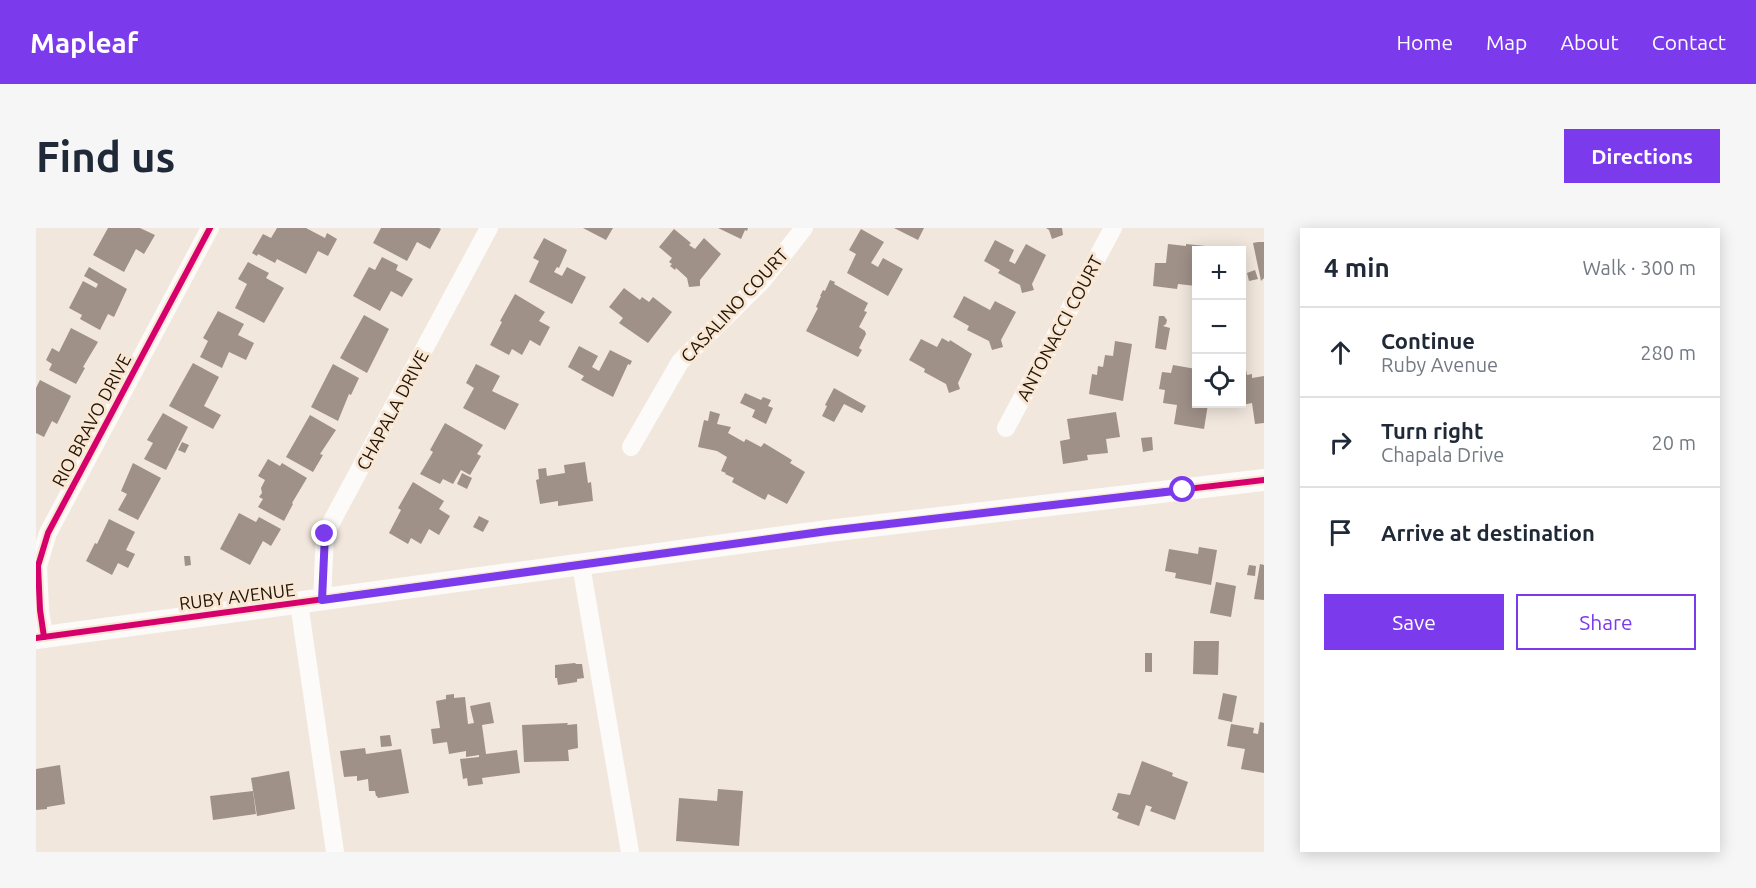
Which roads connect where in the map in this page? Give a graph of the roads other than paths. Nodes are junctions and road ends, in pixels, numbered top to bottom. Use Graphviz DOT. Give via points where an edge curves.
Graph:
graph roads {
  1 [pos="210,228"];
  2 [pos="489,228"];
  3 [pos="804,228"];
  4 [pos="1113,228"];
  5 [pos="1006,428"];
  6 [pos="631,447"];
  7 [pos="1264,480"];
  8 [pos="581,565"];
  9 [pos="322,600"];
  10 [pos="299,603"];
  11 [pos="40,638"];
  12 [pos="335,852"];
  13 [pos="630,852"];
  1 -- 11 [label="street, RIO BRAVO DRIVE" via="48,533 38,566"];
  2 -- 9 [label="street, CHAPALA DRIVE" via="325,534"];
  3 -- 6 [label="street, CASALINO COURT" via="763,280 680,362"];
  4 -- 5 [label="street, ANTONACCI COURT"];
  7 -- 8 [label="street, RUBY AVENUE" via="828,531"];
  8 -- 9 [label="street, RUBY AVENUE"];
  8 -- 13 [label="street"];
  9 -- 10 [label="street, RUBY AVENUE"];
  10 -- 11 [label="street, RUBY AVENUE"];
  10 -- 12 [label="street"];
}
